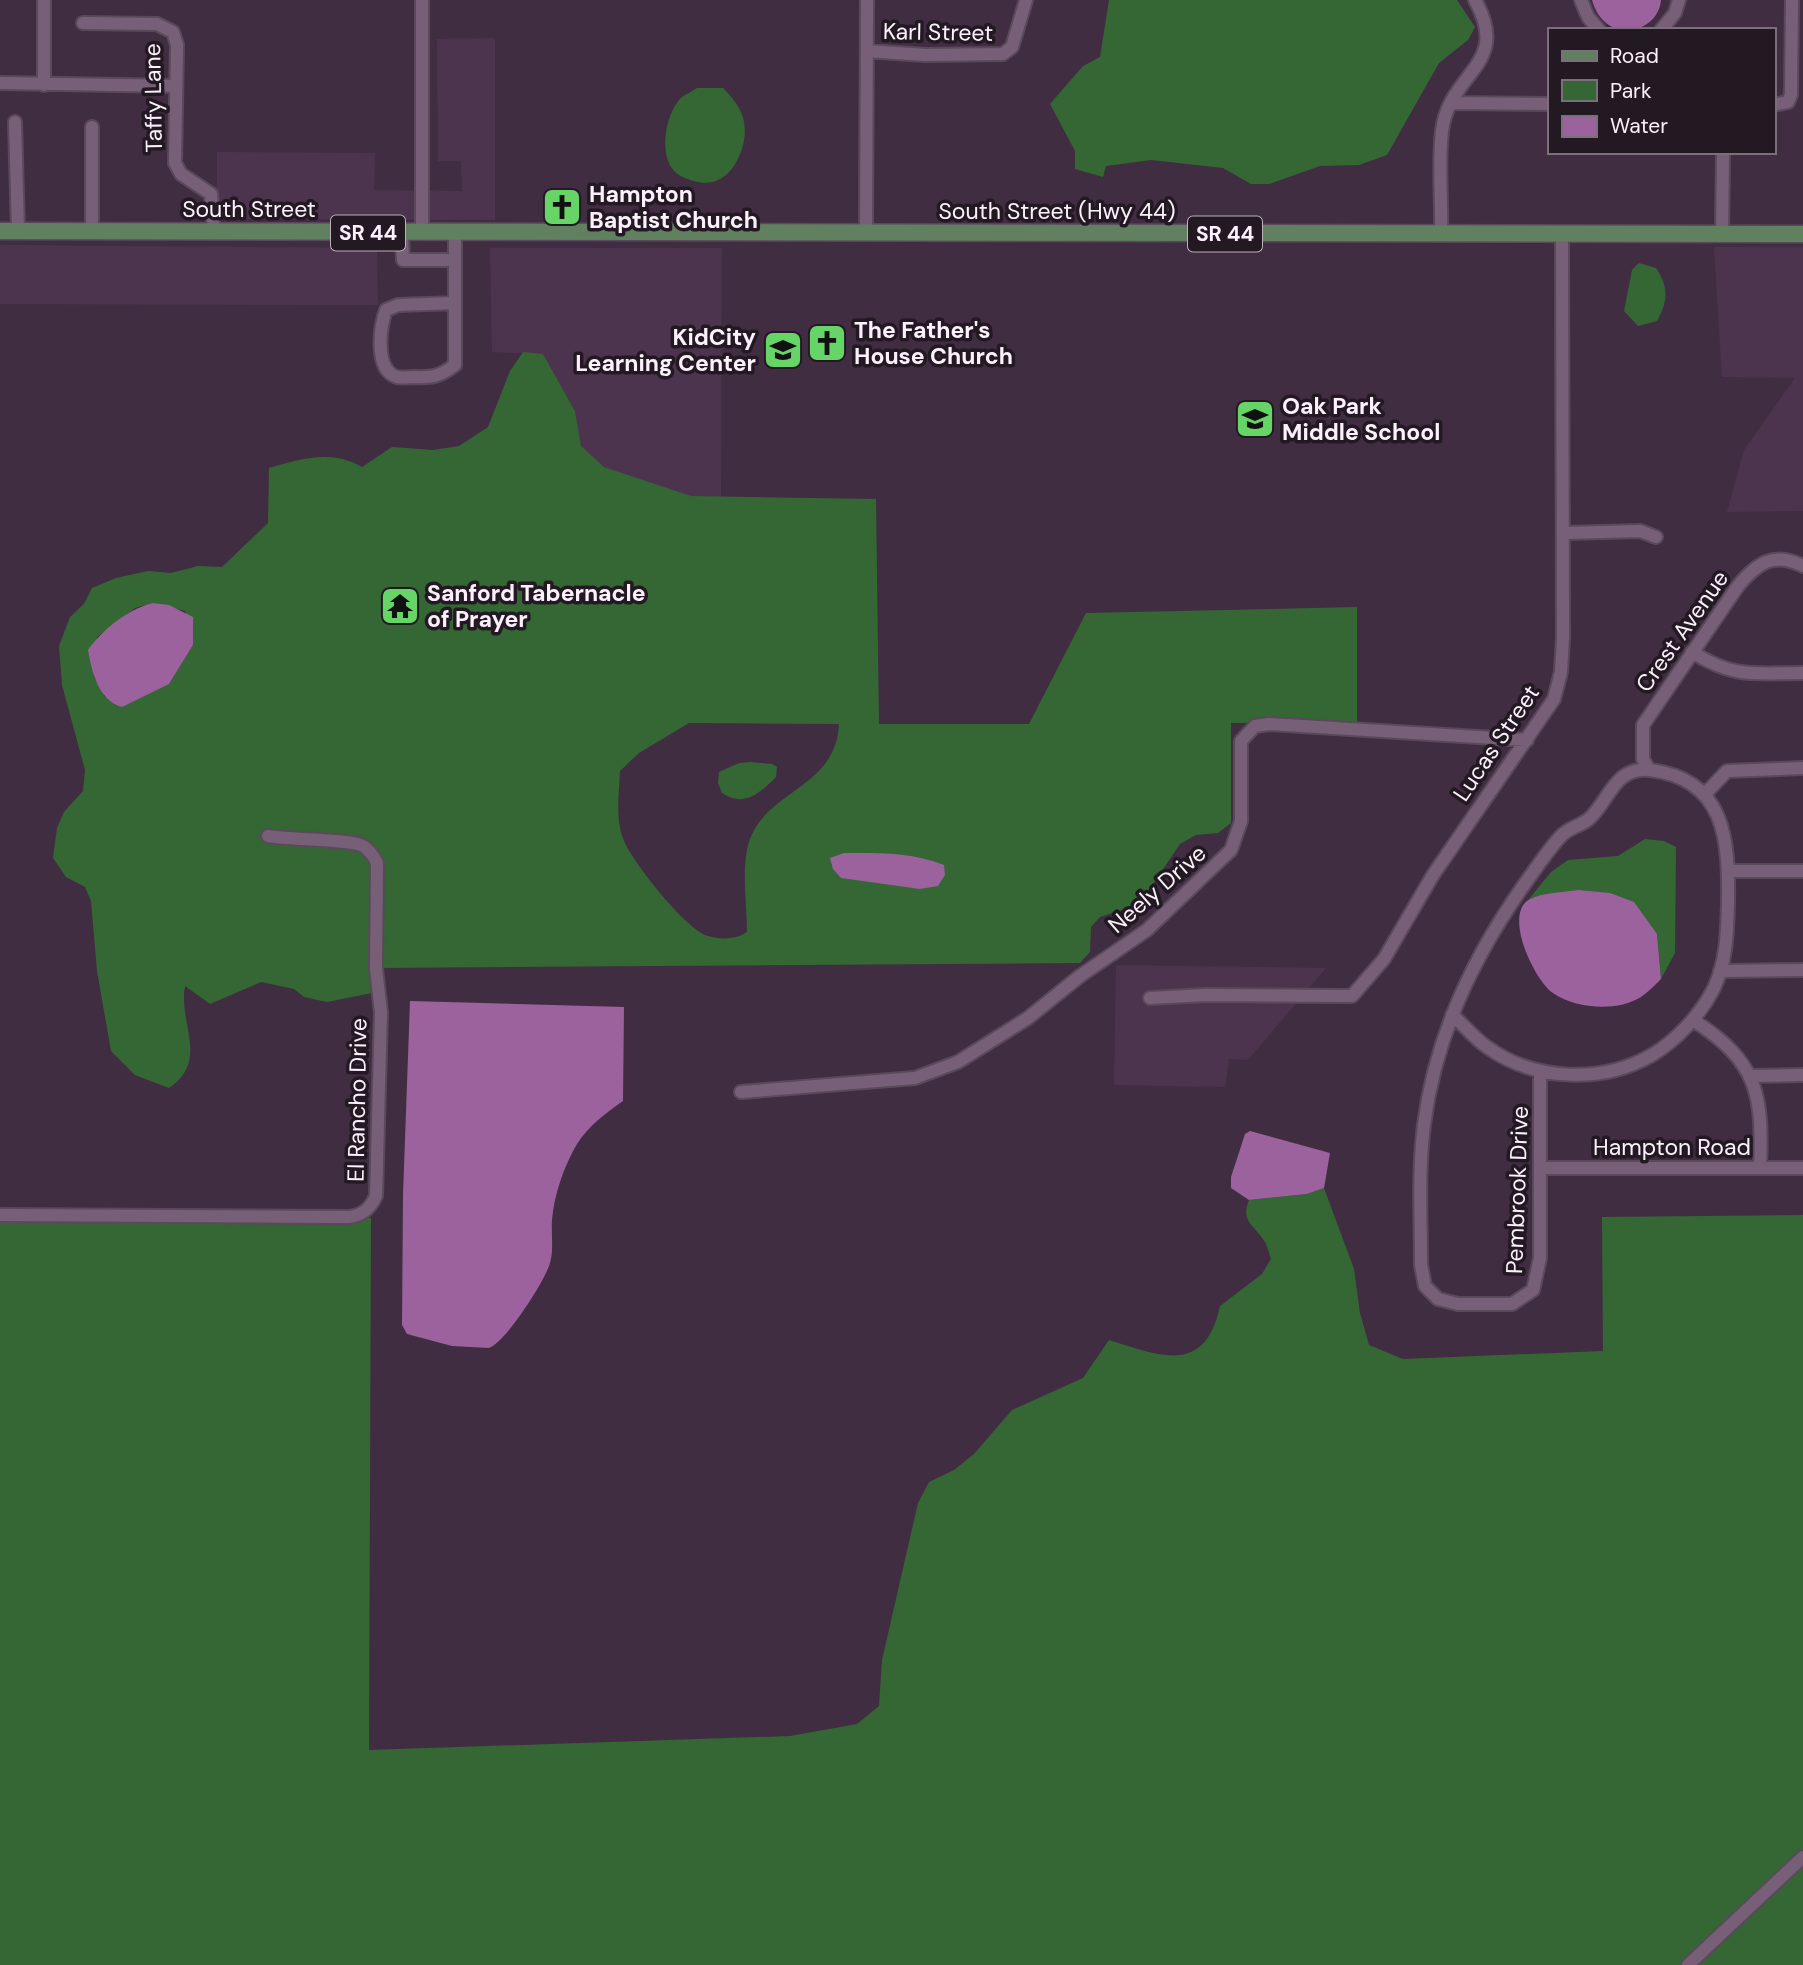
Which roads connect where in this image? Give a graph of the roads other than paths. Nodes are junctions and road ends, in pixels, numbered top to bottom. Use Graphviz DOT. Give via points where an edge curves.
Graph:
graph roads {
  1 [pos="44,0"];
  2 [pos="422,0"];
  3 [pos="867,0"];
  4 [pos="1026,0"];
  5 [pos="1475,0"];
  6 [pos="1581,0"];
  7 [pos="1679,0"];
  8 [pos="1792,0"];
  9 [pos="83,23"];
  10 [pos="1597,28"];
  11 [pos="1663,28"];
  12 [pos="867,51"];
  13 [pos="0,83"];
  14 [pos="44,85"];
  15 [pos="177,86"];
  16 [pos="1451,103"];
  17 [pos="1548,104"];
  18 [pos="1776,105"];
  19 [pos="15,122"];
  20 [pos="92,127"];
  21 [pos="1723,154"];
  22 [pos="0,231"];
  23 [pos="18,231"];
  24 [pos="92,231"];
  25 [pos="214,232"];
  26 [pos="402,233"];
  27 [pos="422,233"];
  28 [pos="455,233"];
  29 [pos="750,233"];
  30 [pos="866,233"];
  31 [pos="1441,234"];
  32 [pos="1562,234"];
  33 [pos="1722,234"];
  34 [pos="1803,234"];
  35 [pos="455,260"];
  36 [pos="455,303"];
  37 [pos="1565,533"];
  38 [pos="1656,537"];
  39 [pos="1803,565"];
  40 [pos="1692,652"];
  41 [pos="1803,673"];
  42 [pos="1527,740"];
  43 [pos="1803,768"];
  44 [pos="1649,770"];
  45 [pos="1704,795"];
  46 [pos="268,836"];
  47 [pos="1728,871"];
  48 [pos="1803,871"];
  49 [pos="1803,970"];
  50 [pos="1720,971"];
  51 [pos="1150,998"];
  52 [pos="1452,1016"];
  53 [pos="1693,1020"];
  54 [pos="1540,1071"];
  55 [pos="1803,1075"];
  56 [pos="1751,1076"];
  57 [pos="741,1092"];
  58 [pos="1540,1168"];
  59 [pos="1760,1168"];
  60 [pos="1803,1168"];
  61 [pos="0,1215"];
  62 [pos="1803,1857"];
  63 [pos="1688,1965"];
  1 -- 14 [label="street"];
  2 -- 27 [label="street"];
  3 -- 12 [label="street"];
  4 -- 12 [label="street, Karl Street" via="1008,52 953,56"];
  5 -- 16 [label="street" via="1487,24 1485,54"];
  6 -- 10 [label="street"];
  7 -- 11 [label="street"];
  8 -- 18 [label="street" via="1791,95 1788,102"];
  9 -- 15 [label="street, Taffy Lane" via="157,24 171,30 177,41"];
  12 -- 30 [label="street"];
  13 -- 14 [label="street"];
  14 -- 15 [label="street"];
  15 -- 25 [label="street, Taffy Lane" via="175,163 181,174 211,194"];
  16 -- 17 [label="street"];
  16 -- 31 [label="street" via="1442,131"];
  19 -- 23 [label="street"];
  20 -- 24 [label="street"];
  21 -- 33 [label="street"];
  22 -- 23 [label="main road, South Street / SR 44"];
  23 -- 24 [label="main road, South Street / SR 44"];
  24 -- 25 [label="main road, South Street / SR 44"];
  25 -- 26 [label="main road, South Street / SR 44"];
  26 -- 27 [label="main road, South Street / SR 44"];
  26 -- 35 [label="street" via="403,260"];
  27 -- 28 [label="main road, South Street / SR 44"];
  28 -- 29 [label="main road, South Street / SR 44"];
  28 -- 35 [label="street"];
  29 -- 30 [label="main road, South Street (Hwy 44) / SR 44"];
  30 -- 31 [label="main road, South Street (Hwy 44) / SR 44"];
  31 -- 32 [label="main road, South Street (Hwy 44) / SR 44"];
  32 -- 33 [label="main road, South Street (Hwy 44) / SR 44"];
  32 -- 37 [label="street, Lucas Street"];
  33 -- 34 [label="main road, SR 44"];
  35 -- 36 [label="street"];
  36 -- 36 [label="street" via="455,365 438,378 397,377 390,372 382,356 386,310 398,305"];
  37 -- 38 [label="street" via="1640,531"];
  37 -- 42 [label="street, Lucas Street" via="1562,672 1554,699"];
  39 -- 40 [label="street, Crest Avenue" via="1778,558 1758,564 1716,614"];
  40 -- 41 [label="street" via="1724,670"];
  40 -- 44 [label="street, Crest Avenue" via="1643,725 1643,759"];
  42 -- 51 [label="street, Lucas Street" via="1433,875 1384,960 1352,996"];
  42 -- 57 [label="street, Neely Drive" via="1255,726 1241,741 1241,821 1231,850 1147,930 1028,1018 958,1062 915,1078"];
  43 -- 45 [label="street" via="1727,771"];
  44 -- 45 [label="street" via="1674,776"];
  44 -- 52 [label="street" via="1621,778 1590,817 1560,836 1498,923 1472,967"];
  45 -- 47 [label="street" via="1721,824"];
  46 -- 61 [label="street, El Rancho Drive" via="356,844 368,850 377,863 376,969 381,1012 376,1196 372,1206 348,1217"];
  47 -- 48 [label="street"];
  47 -- 50 [label="street" via="1727,939"];
  49 -- 50 [label="street"];
  50 -- 53 [label="street"];
  52 -- 54 [label="street" via="1493,1051"];
  52 -- 58 [label="street, Pembrook Drive" via="1434,1072 1422,1147 1421,1265 1425,1286 1434,1297 1458,1304 1513,1304 1533,1290 1539,1272"];
  53 -- 54 [label="street" via="1662,1048 1626,1067 1586,1075"];
  53 -- 56 [label="street" via="1723,1042"];
  54 -- 58 [label="street, Pembrook Drive"];
  55 -- 56 [label="street"];
  56 -- 59 [label="street" via="1760,1118"];
  58 -- 59 [label="street, Hampton Road"];
  59 -- 60 [label="street, Hampton Road"];
  62 -- 63 [label="street"];
}
